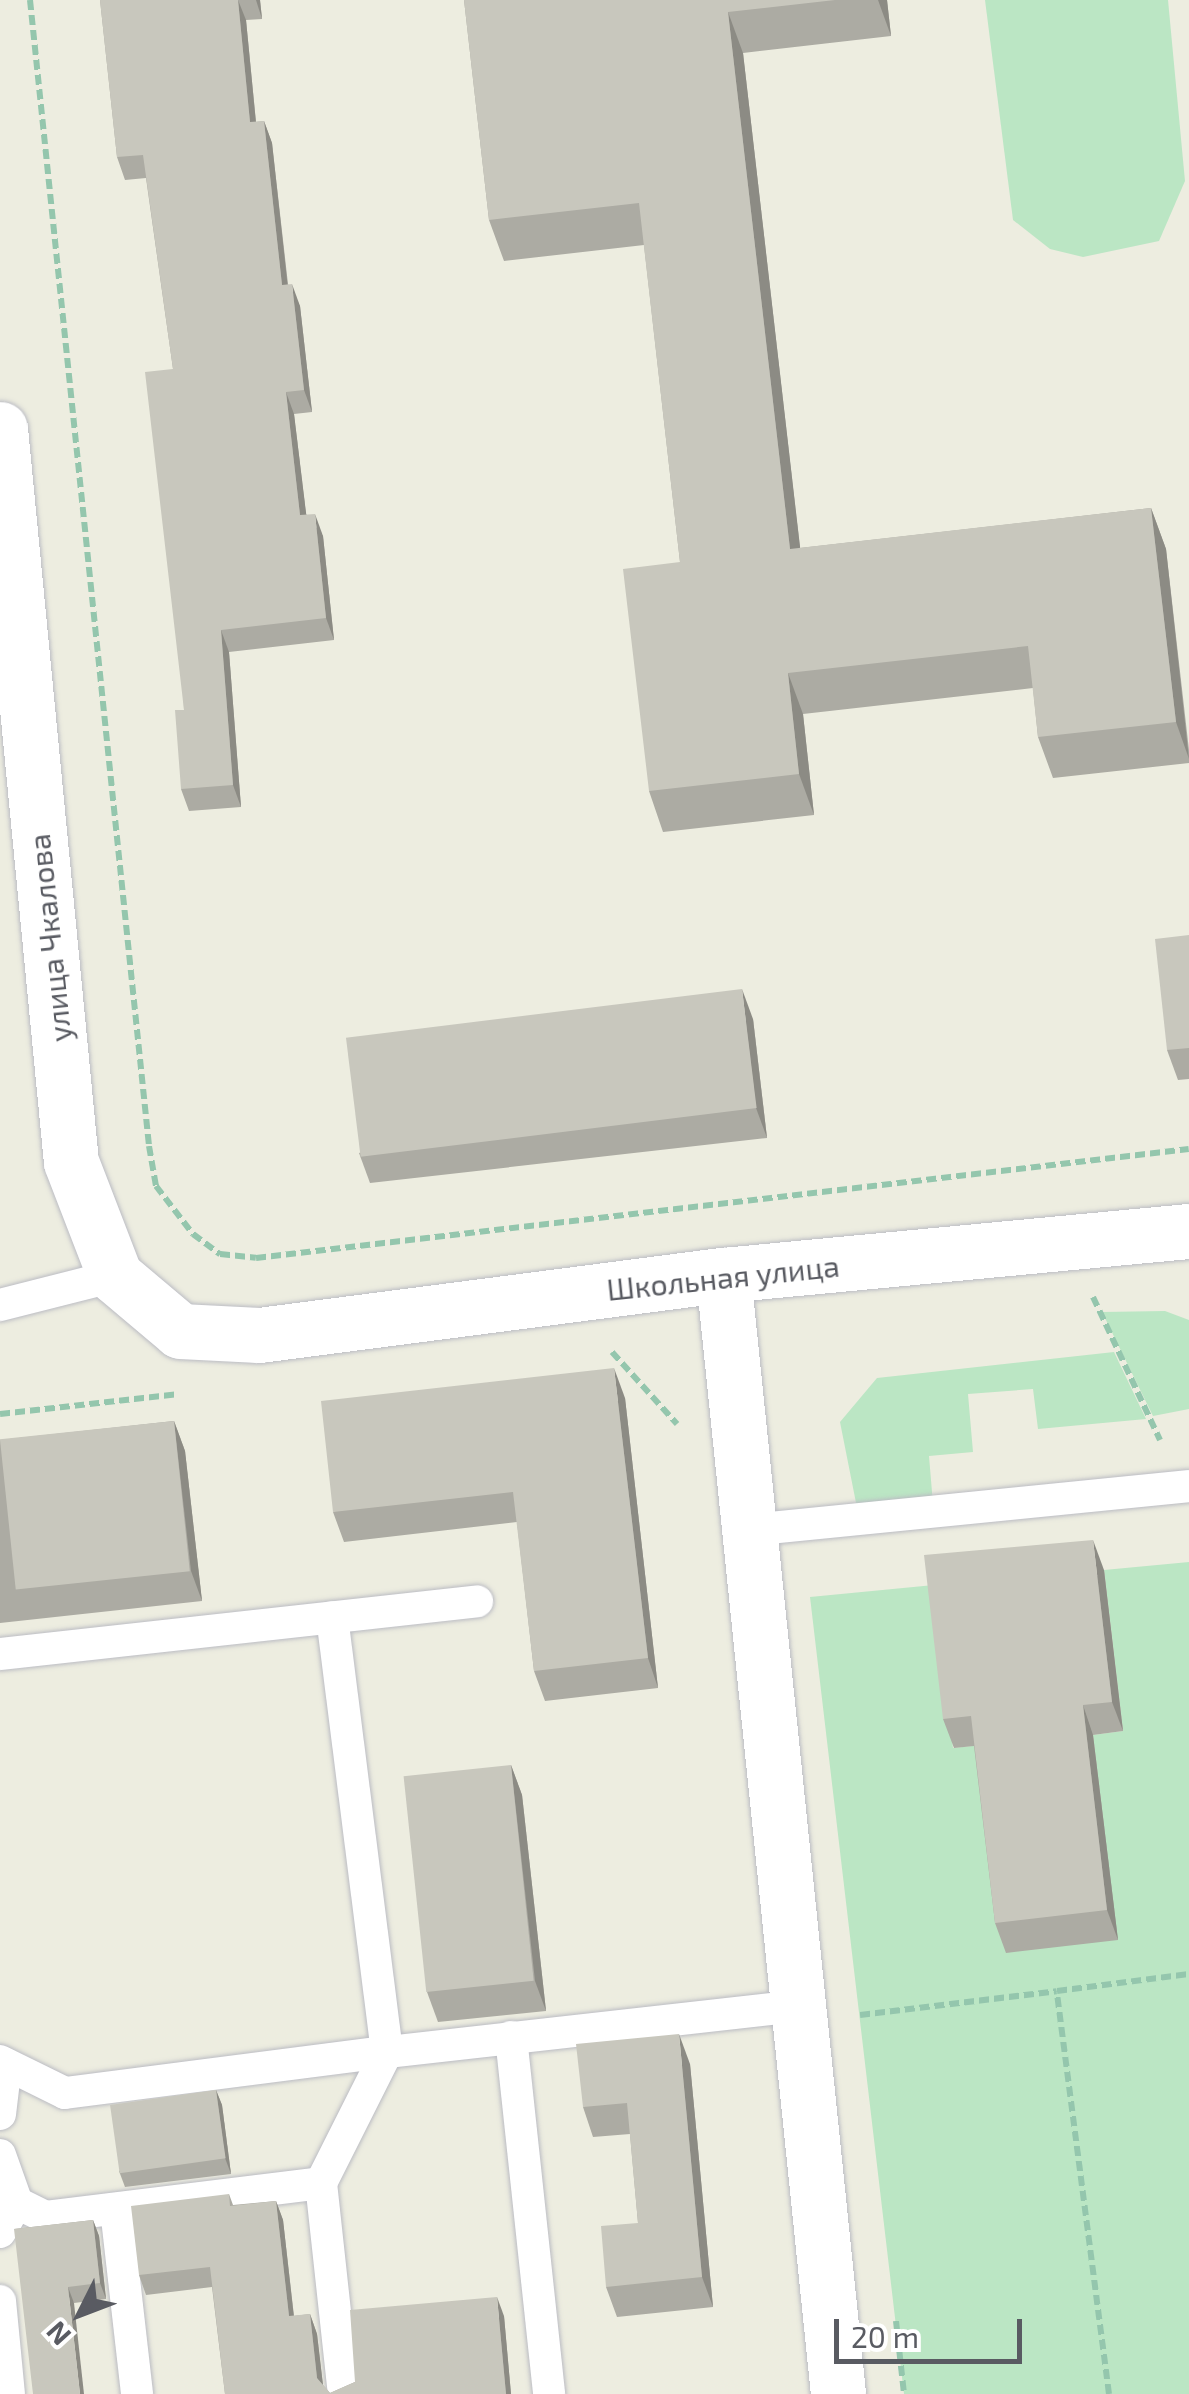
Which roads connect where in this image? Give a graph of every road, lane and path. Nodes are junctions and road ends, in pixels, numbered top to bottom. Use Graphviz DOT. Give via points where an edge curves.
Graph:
graph roads {
  1 [pos="30,0"];
  2 [pos="0,429"];
  3 [pos="1189,1149"];
  4 [pos="1033,1167"];
  5 [pos="1189,1231"];
  6 [pos="1067,1243"];
  7 [pos="722,1275"];
  8 [pos="115,1276"];
  9 [pos="0,1305"];
  10 [pos="258,1335"];
  11 [pos="594,1352"];
  12 [pos="193,1392"];
  13 [pos="0,1414"];
  14 [pos="680,1439"];
  15 [pos="1185,1486"];
  16 [pos="749,1530"];
  17 [pos="478,1602"];
  18 [pos="332,1617"];
  19 [pos="0,1654"];
  20 [pos="1189,1974"];
  21 [pos="1058,1991"];
  22 [pos="798,2006"];
  23 [pos="860,2015"];
  24 [pos="511,2037"];
  25 [pos="387,2052"];
  26 [pos="3,2062"];
  27 [pos="0,2114"];
  28 [pos="0,2155"];
  29 [pos="321,2184"];
  30 [pos="18,2203"];
  31 [pos="116,2209"];
  32 [pos="0,2232"];
  33 [pos="0,2301"];
  34 [pos="10,2394"];
  35 [pos="137,2394"];
  36 [pos="344,2394"];
  37 [pos="550,2394"];
  38 [pos="838,2394"];
  39 [pos="1109,2394"];
  1 -- 4 [label="path" via="149,1146 171,1210 220,1254 256,1258"];
  2 -- 8 [label="street, улица Чкалова" via="71,1162"];
  3 -- 4 [label="path"];
  4 -- 6 [label="path"];
  5 -- 6 [label="street, Школьная улица"];
  6 -- 7 [label="street, Школьная улица"];
  6 -- 15 [label="path"];
  7 -- 10 [label="street, Школьная улица"];
  7 -- 16 [label="street"];
  8 -- 9 [label="lane"];
  8 -- 10 [label="street, улица Чкалова" via="180,1331"];
  11 -- 14 [label="path" via="611,1351 652,1392"];
  12 -- 13 [label="path"];
  15 -- 16 [label="lane"];
  16 -- 22 [label="street"];
  17 -- 18 [label="lane"];
  18 -- 19 [label="lane"];
  18 -- 25 [label="lane"];
  20 -- 21 [label="path"];
  21 -- 23 [label="path"];
  21 -- 39 [label="path"];
  22 -- 24 [label="lane"];
  22 -- 38 [label="street"];
  24 -- 25 [label="lane"];
  24 -- 37 [label="lane"];
  25 -- 26 [label="lane" via="66,2094"];
  25 -- 29 [label="lane"];
  26 -- 27 [label="lane"];
  28 -- 30 [label="lane"];
  29 -- 31 [label="lane"];
  29 -- 36 [label="lane"];
  30 -- 31 [label="lane" via="46,2216"];
  30 -- 32 [label="lane"];
  31 -- 35 [label="lane"];
  33 -- 34 [label="lane"];
}
